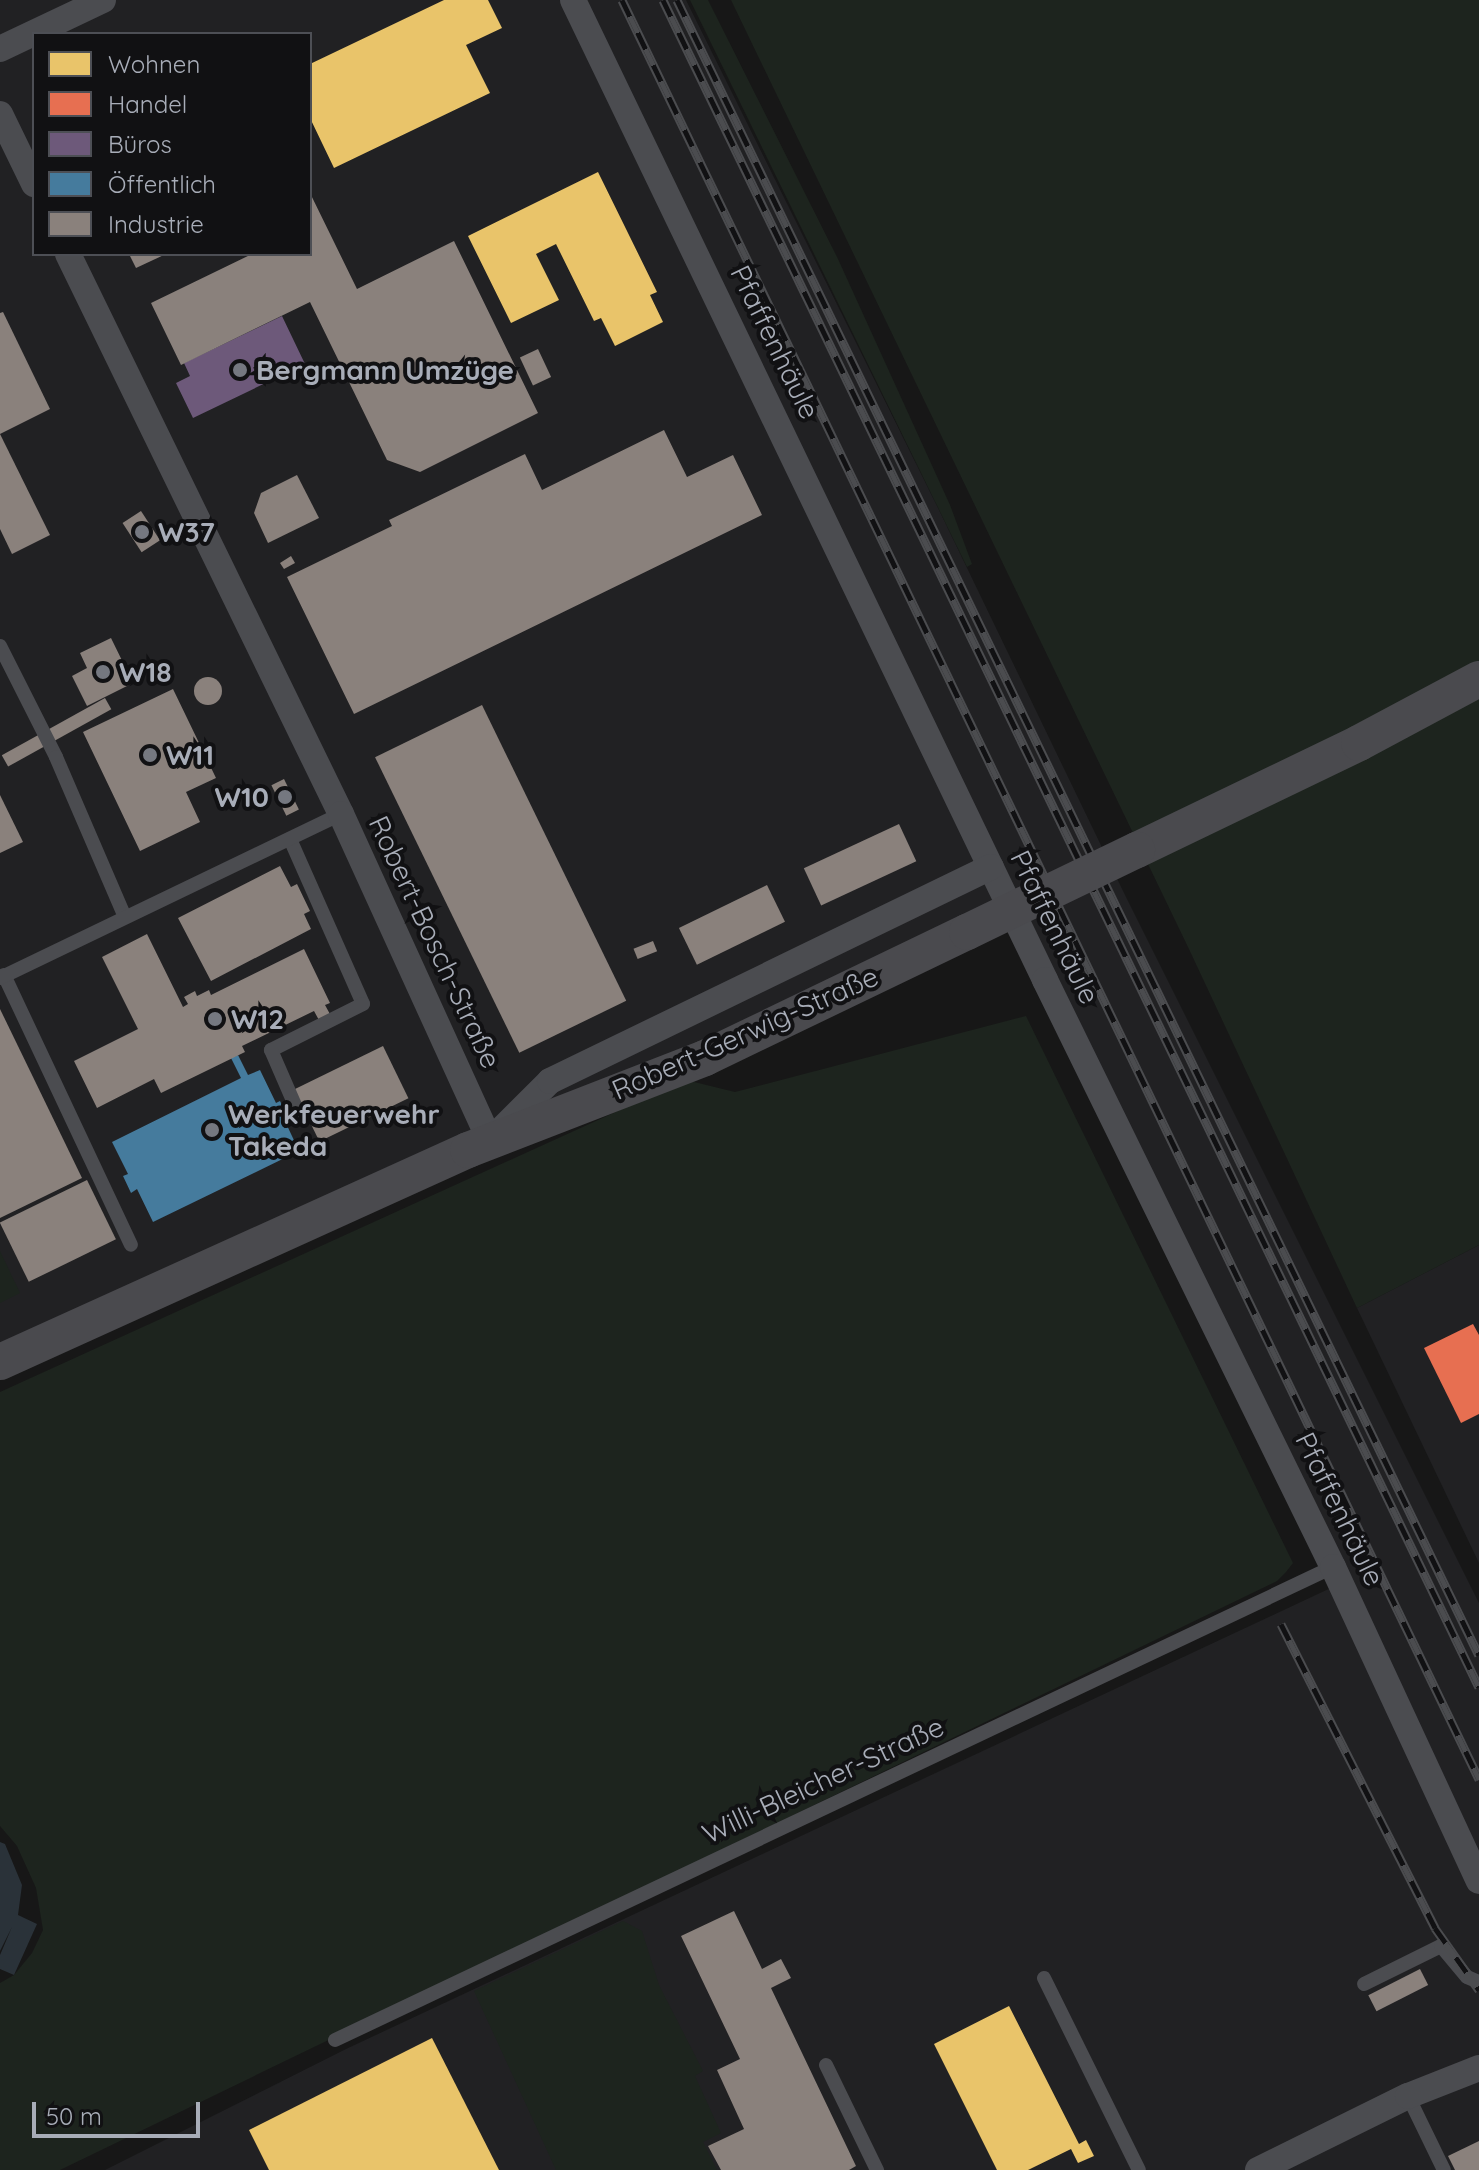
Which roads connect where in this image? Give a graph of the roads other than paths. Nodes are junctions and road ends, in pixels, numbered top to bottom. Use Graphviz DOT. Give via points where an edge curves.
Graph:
graph roads {
  1 [pos="103,0"];
  2 [pos="573,0"];
  3 [pos="36,32"];
  4 [pos="32,34"];
  5 [pos="0,49"];
  6 [pos="0,114"];
  7 [pos="32,180"];
  8 [pos="69,256"];
  9 [pos="0,646"];
  10 [pos="1479,679"];
  11 [pos="341,814"];
  12 [pos="290,839"];
  13 [pos="991,867"];
  14 [pos="125,917"];
  15 [pos="2,976"];
  16 [pos="298,1112"];
  17 [pos="490,1141"];
  18 [pos="131,1245"];
  19 [pos="0,1362"];
  20 [pos="1333,1567"];
  21 [pos="1479,1881"];
  22 [pos="1044,1978"];
  23 [pos="1479,1982"];
  24 [pos="1364,1984"];
  25 [pos="335,2040"];
  26 [pos="826,2065"];
  27 [pos="1479,2068"];
  28 [pos="1408,2096"];
  29 [pos="877,2170"];
  30 [pos="1139,2170"];
  31 [pos="1258,2170"];
  32 [pos="1444,2170"];
  1 -- 3 [label="street"];
  2 -- 13 [label="street, Pfaffenhäule"];
  4 -- 5 [label="street"];
  6 -- 7 [label="street"];
  8 -- 11 [label="street, Robert-Bosch-Straße"];
  9 -- 14 [label="lane" via="56,757"];
  10 -- 17 [label="street, Robert-Gerwig-Straße, bridge" via="1359,743 705,1058"];
  11 -- 12 [label="lane"];
  11 -- 17 [label="street, Robert-Bosch-Straße"];
  12 -- 14 [label="lane"];
  12 -- 16 [label="lane" via="363,1004 271,1050"];
  13 -- 17 [label="street" via="550,1081"];
  13 -- 20 [label="street, Pfaffenhäule"];
  14 -- 15 [label="lane"];
  15 -- 18 [label="lane"];
  17 -- 19 [label="street, Robert-Gerwig-Straße"];
  20 -- 21 [label="street, Pfaffenhäule"];
  20 -- 25 [label="lane, Willi-Bleicher-Straße"];
  22 -- 30 [label="lane"];
  23 -- 24 [label="lane" via="1467,1977 1441,1946"];
  26 -- 29 [label="lane"];
  27 -- 28 [label="street"];
  28 -- 31 [label="street"];
  28 -- 32 [label="lane"];
}
